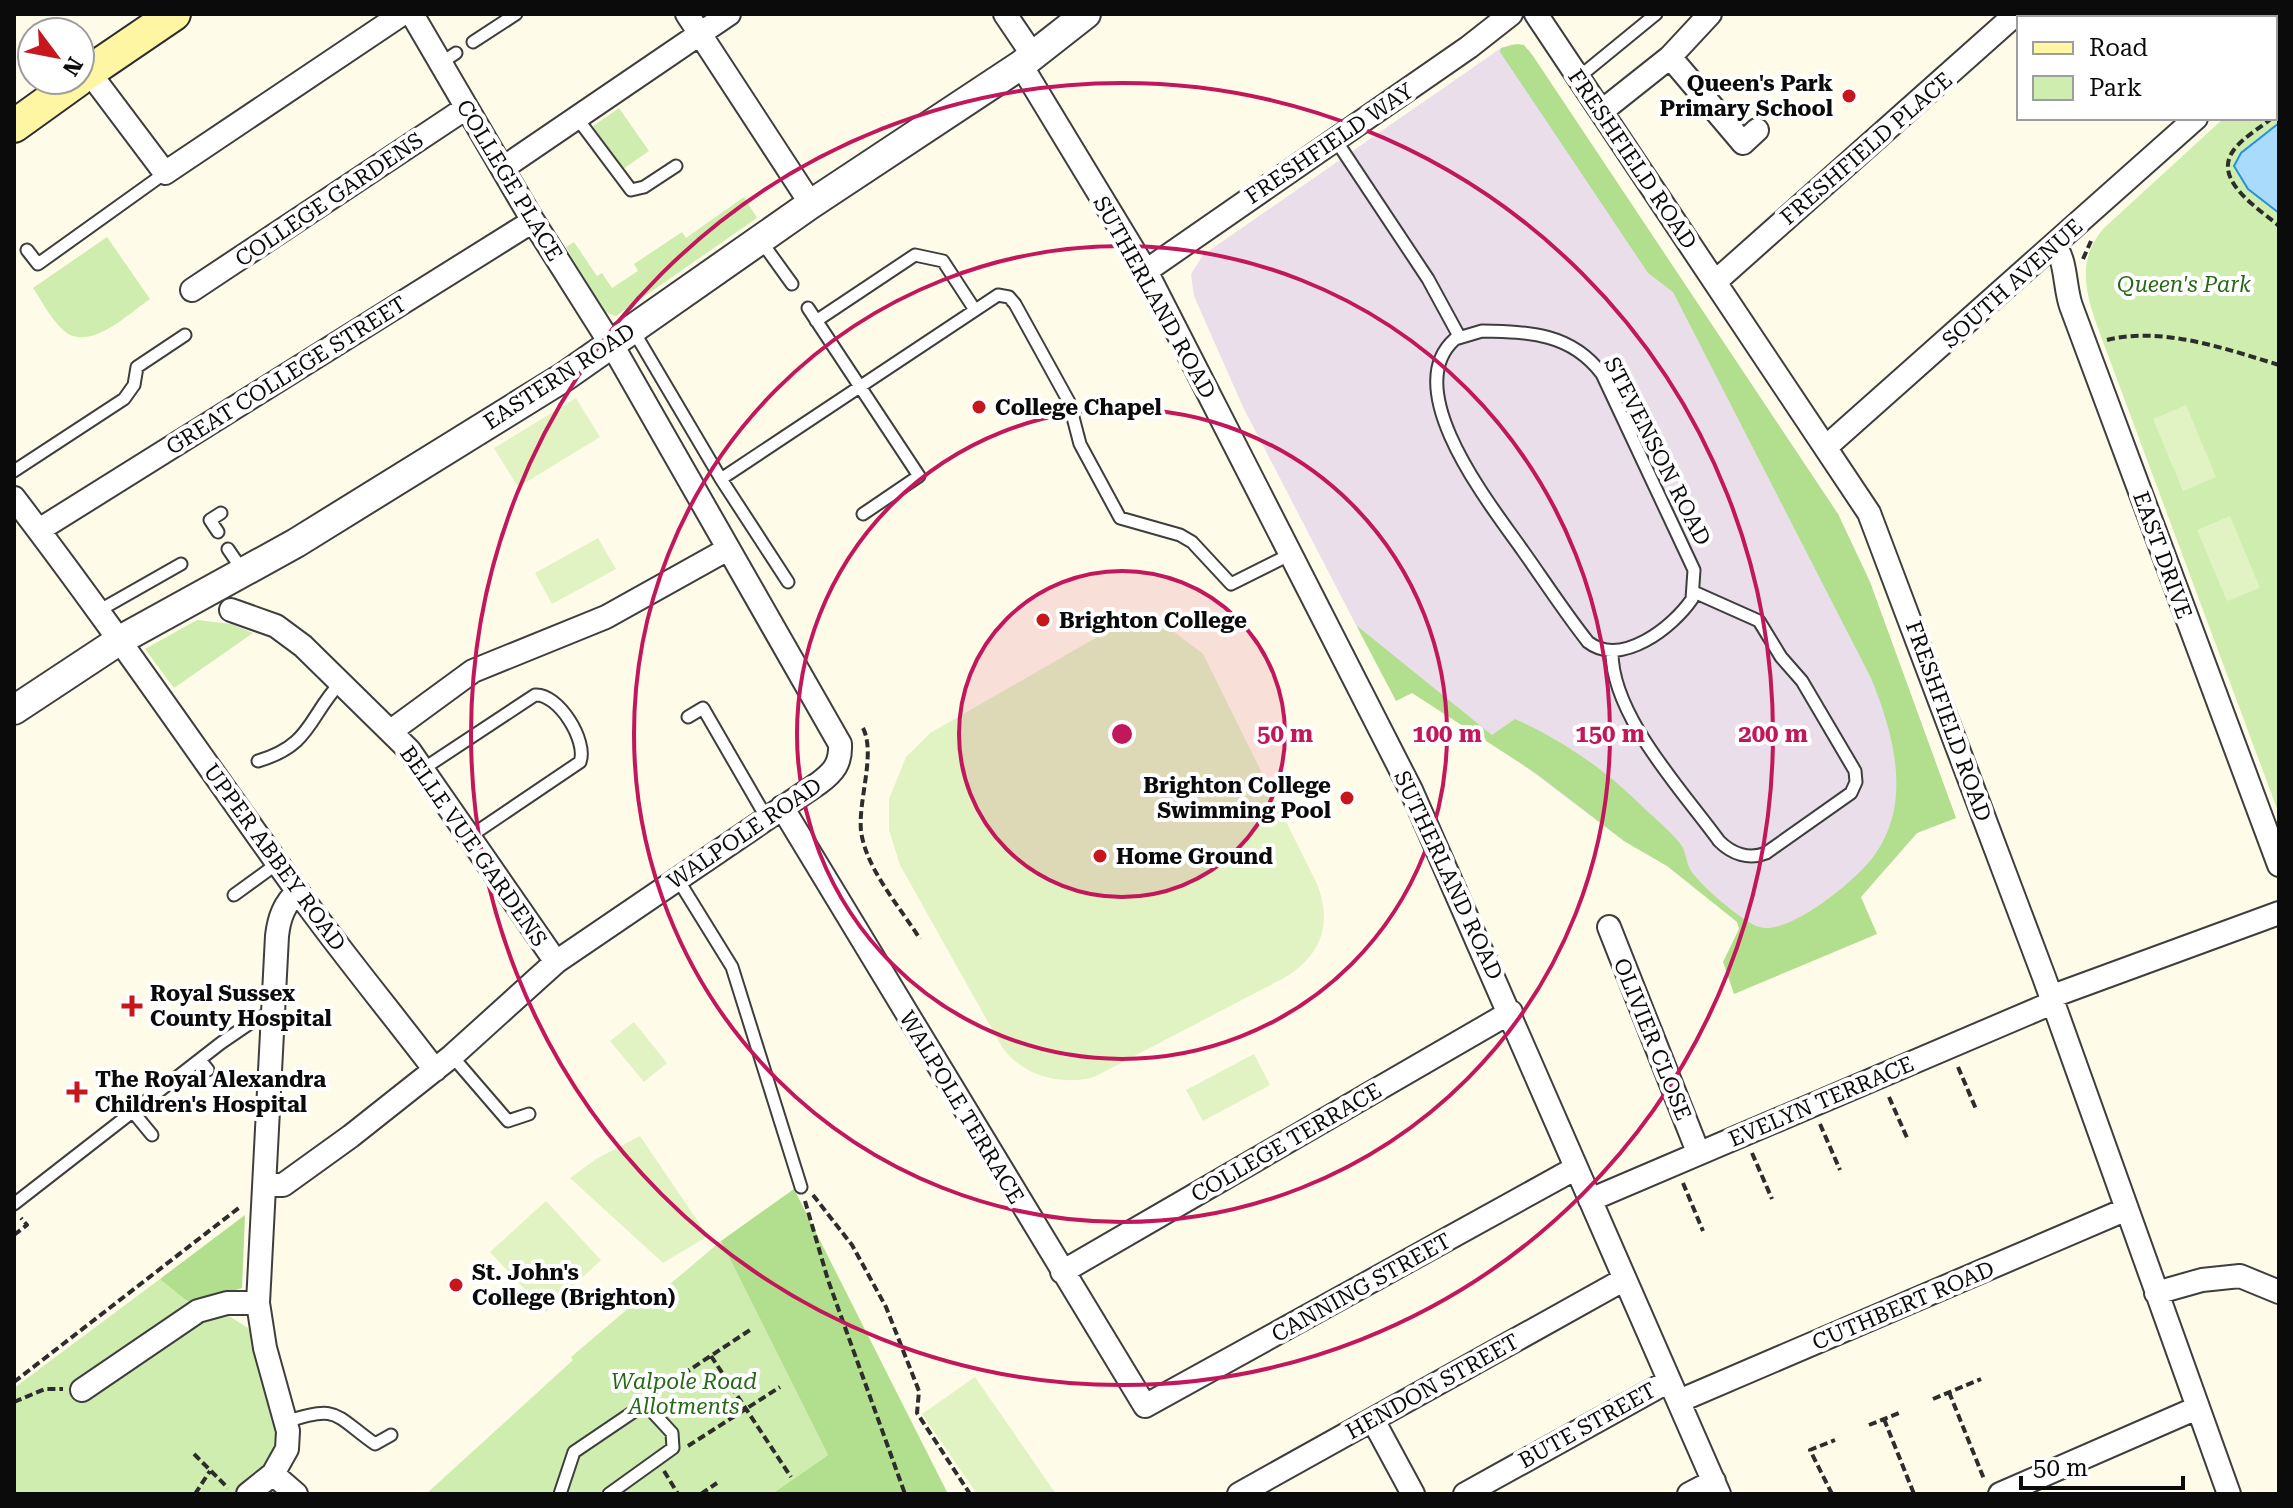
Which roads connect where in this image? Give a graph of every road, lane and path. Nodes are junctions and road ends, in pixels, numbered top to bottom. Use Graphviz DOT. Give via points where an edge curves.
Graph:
graph roads {
  1 [pos="174,14"];
  2 [pos="402,14"];
  3 [pos="412,14"];
  4 [pos="516,14"];
  5 [pos="687,14"];
  6 [pos="729,14"];
  7 [pos="1005,14"];
  8 [pos="1086,14"];
  9 [pos="1511,14"];
  10 [pos="1536,14"];
  11 [pos="1656,14"];
  12 [pos="1710,14"];
  13 [pos="2016,14"];
  14 [pos="700,34"];
  15 [pos="473,42"];
  16 [pos="1670,57"];
  17 [pos="1027,60"];
  18 [pos="96,67"];
  19 [pos="1579,77"];
  20 [pos="96,93"];
  21 [pos="54,96"];
  22 [pos="466,108"];
  23 [pos="1602,111"];
  24 [pos="577,118"];
  25 [pos="2194,120"];
  26 [pos="2269,120"];
  27 [pos="16,121"];
  28 [pos="1757,130"];
  29 [pos="1335,139"];
  30 [pos="676,166"];
  31 [pos="503,168"];
  32 [pos="165,173"];
  33 [pos="811,204"];
  34 [pos="533,221"];
  35 [pos="2279,226"];
  36 [pos="2096,232"];
  37 [pos="761,240"];
  38 [pos="2054,245"];
  39 [pos="27,250"];
  40 [pos="2082,263"];
  41 [pos="1146,271"];
  42 [pos="1715,282"];
  43 [pos="792,284"];
  44 [pos="192,290"];
  45 [pos="808,308"];
  46 [pos="975,310"];
  47 [pos="816,321"];
  48 [pos="185,335"];
  49 [pos="621,336"];
  50 [pos="1459,336"];
  51 [pos="2086,347"];
  52 [pos="2279,365"];
  53 [pos="861,385"];
  54 [pos="1826,447"];
  55 [pos="14,471"];
  56 [pos="721,479"];
  57 [pos="14,498"];
  58 [pos="221,513"];
  59 [pos="863,514"];
  60 [pos="39,530"];
  61 [pos="218,532"];
  62 [pos="728,549"];
  63 [pos="1291,554"];
  64 [pos="181,564"];
  65 [pos="788,582"];
  66 [pos="1694,592"];
  67 [pos="100,610"];
  68 [pos="231,610"];
  69 [pos="120,640"];
  70 [pos="1612,651"];
  71 [pos="342,681"];
  72 [pos="14,710"];
  73 [pos="688,717"];
  74 [pos="863,728"];
  75 [pos="391,731"];
  76 [pos="258,761"];
  77 [pos="423,769"];
  78 [pos="774,812"];
  79 [pos="469,837"];
  80 [pos="278,862"];
  81 [pos="2279,865"];
  82 [pos="677,877"];
  83 [pos="298,891"];
  84 [pos="234,895"];
  85 [pos="2279,913"];
  86 [pos="1609,927"];
  87 [pos="920,939"];
  88 [pos="556,962"];
  89 [pos="2051,1000"];
  90 [pos="1511,1012"];
  91 [pos="275,1017"];
  92 [pos="200,1060"];
  93 [pos="444,1063"];
  94 [pos="1957,1065"];
  95 [pos="208,1070"];
  96 [pos="1888,1095"];
  97 [pos="1976,1109"];
  98 [pos="133,1112"];
  99 [pos="529,1114"];
  100 [pos="1820,1124"];
  101 [pos="152,1135"];
  102 [pos="1908,1140"];
  103 [pos="1698,1152"];
  104 [pos="1752,1153"];
  105 [pos="1576,1168"];
  106 [pos="1840,1170"];
  107 [pos="1683,1183"];
  108 [pos="266,1185"];
  109 [pos="801,1187"];
  110 [pos="1772,1199"];
  111 [pos="1590,1200"];
  112 [pos="14,1206"];
  113 [pos="2127,1209"];
  114 [pos="1703,1231"];
  115 [pos="14,1235"];
  116 [pos="1062,1272"];
  117 [pos="1625,1279"];
  118 [pos="2279,1292"];
  119 [pos="2156,1293"];
  120 [pos="258,1303"];
  121 [pos="753,1328"];
  122 [pos="711,1356"];
  123 [pos="1981,1379"];
  124 [pos="14,1382"];
  125 [pos="780,1387"];
  126 [pos="82,1390"];
  127 [pos="1674,1391"];
  128 [pos="1949,1392"];
  129 [pos="1933,1399"];
  130 [pos="14,1402"];
  131 [pos="1145,1406"];
  132 [pos="646,1407"];
  133 [pos="747,1408"];
  134 [pos="2197,1408"];
  135 [pos="1899,1413"];
  136 [pos="1884,1419"];
  137 [pos="1373,1420"];
  138 [pos="286,1422"];
  139 [pos="1869,1425"];
  140 [pos="391,1435"];
  141 [pos="1835,1440"];
  142 [pos="674,1445"];
  143 [pos="194,1454"];
  144 [pos="658,1462"];
  145 [pos="210,1471"];
  146 [pos="273,1474"];
  147 [pos="791,1477"];
  148 [pos="717,1483"];
  149 [pos="1992,1486"];
  150 [pos="1717,1488"];
  151 [pos="238,1491"];
  152 [pos="195,1494"];
  153 [pos="296,1494"];
  154 [pos="560,1494"];
  155 [pos="609,1494"];
  156 [pos="678,1494"];
  157 [pos="701,1494"];
  158 [pos="905,1494"];
  159 [pos="970,1494"];
  160 [pos="1239,1494"];
  161 [pos="1413,1494"];
  162 [pos="1465,1494"];
  163 [pos="1689,1494"];
  164 [pos="1832,1494"];
  165 [pos="1914,1494"];
  166 [pos="2229,1494"];
  1 -- 18 [label="main road"];
  2 -- 32 [label="street"];
  3 -- 22 [label="street, COLLEGE PLACE" via="449,58"];
  4 -- 15 [label="lane"];
  5 -- 14 [label="street"];
  6 -- 14 [label="street"];
  7 -- 17 [label="street, SUTHERLAND ROAD"];
  8 -- 17 [label="street, EASTERN ROAD"];
  9 -- 29 [label="street, FRESHFIELD WAY"];
  10 -- 19 [label="street, FRESHFIELD ROAD"];
  11 -- 19 [label="lane"];
  12 -- 16 [label="street"];
  13 -- 42 [label="street, FRESHFIELD PLACE"];
  14 -- 24 [label="street"];
  14 -- 33 [label="street"];
  16 -- 23 [label="street"];
  16 -- 28 [label="street" via="1743,143"];
  17 -- 33 [label="street, EASTERN ROAD"];
  17 -- 41 [label="street, SUTHERLAND ROAD"];
  19 -- 23 [label="street, FRESHFIELD ROAD"];
  20 -- 32 [label="street"];
  21 -- 27 [label="main road"];
  22 -- 31 [label="street, COLLEGE PLACE"];
  22 -- 44 [label="street, COLLEGE GARDENS"];
  23 -- 42 [label="street, FRESHFIELD ROAD"];
  24 -- 30 [label="lane" via="631,190"];
  24 -- 31 [label="street"];
  25 -- 38 [label="street, SOUTH AVENUE"];
  26 -- 35 [label="path" via="2233,150 2228,167 2233,183"];
  29 -- 41 [label="street, FRESHFIELD WAY"];
  29 -- 50 [label="lane" via="1428,279"];
  31 -- 34 [label="street, COLLEGE PLACE"];
  32 -- 39 [label="lane" via="38,264"];
  33 -- 37 [label="street, EASTERN ROAD"];
  34 -- 49 [label="street, COLLEGE PLACE"];
  34 -- 60 [label="street, GREAT COLLEGE STREET"];
  36 -- 40 [label="path"];
  37 -- 43 [label="lane"];
  37 -- 49 [label="street, EASTERN ROAD"];
  38 -- 51 [label="street, EAST DRIVE" via="2063,256 2065,288"];
  38 -- 54 [label="street, SOUTH AVENUE"];
  41 -- 63 [label="street, SUTHERLAND ROAD"];
  42 -- 54 [label="street, FRESHFIELD ROAD"];
  45 -- 47 [label="lane"];
  46 -- 47 [label="lane" via="943,261 915,255"];
  46 -- 53 [label="lane"];
  46 -- 63 [label="lane" via="998,295 1015,304 1069,402 1080,444 1120,518 1192,542 1231,584"];
  47 -- 53 [label="lane"];
  48 -- 55 [label="lane" via="137,367 131,390 118,404"];
  49 -- 56 [label="lane"];
  49 -- 62 [label="street, WALPOLE ROAD"];
  49 -- 69 [label="street, EASTERN ROAD" via="564,377 236,560"];
  50 -- 66 [label="lane, STEVENSON ROAD" via="1482,331 1530,333 1558,338 1589,358 1606,382 1689,554"];
  50 -- 70 [label="lane" via="1443,354 1439,374 1442,413 1459,457 1588,642"];
  51 -- 52 [label="path" via="2124,335 2162,335"];
  51 -- 81 [label="street, EAST DRIVE"];
  53 -- 56 [label="lane"];
  53 -- 59 [label="lane" via="919,476"];
  54 -- 89 [label="street, FRESHFIELD ROAD" via="1869,513 1886,551"];
  56 -- 65 [label="lane"];
  57 -- 60 [label="street, UPPER ABBEY ROAD"];
  58 -- 61 [label="lane" via="210,520"];
  60 -- 67 [label="street, UPPER ABBEY ROAD"];
  62 -- 75 [label="street, BELLE VUE GARDENS" via="606,617 473,671"];
  62 -- 78 [label="street, WALPOLE ROAD" via="840,744 833,772"];
  63 -- 90 [label="street, SUTHERLAND ROAD" via="1411,790"];
  64 -- 67 [label="lane"];
  66 -- 70 [label="lane" via="1686,608 1663,629"];
  66 -- 70 [label="lane" via="1759,621 1855,771 1851,793 1766,853 1736,853 1719,841 1630,713 1614,680"];
  67 -- 69 [label="street, UPPER ABBEY ROAD"];
  68 -- 71 [label="street, BELLE VUE GARDENS" via="276,626"];
  69 -- 72 [label="street, EASTERN ROAD"];
  69 -- 80 [label="street, UPPER ABBEY ROAD"];
  71 -- 75 [label="street, BELLE VUE GARDENS"];
  71 -- 76 [label="lane" via="304,737 281,754"];
  73 -- 78 [label="lane" via="703,708"];
  74 -- 87 [label="path" via="869,741 861,805 866,852"];
  75 -- 77 [label="street, BELLE VUE GARDENS"];
  77 -- 79 [label="street, BELLE VUE GARDENS"];
  77 -- 79 [label="lane" via="535,695 555,702 581,746 580,762"];
  78 -- 82 [label="street, WALPOLE ROAD"];
  78 -- 116 [label="street, WALPOLE TERRACE"];
  79 -- 88 [label="street, BELLE VUE GARDENS"];
  80 -- 83 [label="street, UPPER ABBEY ROAD"];
  80 -- 84 [label="lane"];
  82 -- 88 [label="street, WALPOLE ROAD"];
  82 -- 109 [label="lane" via="732,967"];
  83 -- 91 [label="street" via="279,919"];
  83 -- 93 [label="street, UPPER ABBEY ROAD"];
  85 -- 89 [label="street, EVELYN TERRACE"];
  86 -- 103 [label="street, OLIVIER CLOSE"];
  88 -- 93 [label="street, WALPOLE ROAD"];
  89 -- 103 [label="street, EVELYN TERRACE"];
  89 -- 113 [label="street, FRESHFIELD ROAD"];
  90 -- 105 [label="street, SUTHERLAND ROAD"];
  90 -- 116 [label="street, COLLEGE TERRACE"];
  91 -- 92 [label="lane" via="259,1017"];
  91 -- 108 [label="street"];
  92 -- 95 [label="lane"];
  92 -- 98 [label="lane"];
  93 -- 99 [label="lane" via="508,1121"];
  93 -- 108 [label="street, WALPOLE ROAD" via="286,1182"];
  94 -- 97 [label="path"];
  96 -- 102 [label="path"];
  98 -- 101 [label="lane"];
  98 -- 112 [label="lane"];
  100 -- 106 [label="path"];
  103 -- 111 [label="street, EVELYN TERRACE"];
  104 -- 110 [label="path"];
  105 -- 111 [label="street, SUTHERLAND ROAD"];
  105 -- 131 [label="street, CANNING STREET"];
  107 -- 114 [label="path"];
  108 -- 120 [label="street"];
  108 -- 124 [label="path"];
  109 -- 158 [label="path" via="828,1280"];
  109 -- 159 [label="path" via="821,1201 859,1257 909,1361 919,1391 917,1413"];
  111 -- 117 [label="street, SUTHERLAND ROAD"];
  112 -- 115 [label="path" via="27,1225"];
  113 -- 119 [label="street, FRESHFIELD ROAD"];
  113 -- 127 [label="street, CUTHBERT ROAD"];
  116 -- 131 [label="street, WALPOLE TERRACE"];
  117 -- 127 [label="street, SUTHERLAND ROAD"];
  117 -- 137 [label="street, HENDON STREET"];
  118 -- 119 [label="street" via="2240,1276"];
  119 -- 134 [label="street, FRESHFIELD ROAD"];
  120 -- 126 [label="street" via="227,1303 198,1311"];
  120 -- 138 [label="street"];
  121 -- 122 [label="path"];
  122 -- 132 [label="path" via="654,1393"];
  122 -- 133 [label="path"];
  123 -- 128 [label="path"];
  125 -- 133 [label="path"];
  126 -- 130 [label="path" via="45,1389"];
  127 -- 150 [label="street, SUTHERLAND ROAD"];
  127 -- 162 [label="street, BUTE STREET"];
  128 -- 129 [label="path"];
  128 -- 149 [label="path"];
  132 -- 142 [label="lane" via="666,1425"];
  132 -- 154 [label="lane" via="574,1452"];
  133 -- 142 [label="path" via="686,1447"];
  133 -- 147 [label="path"];
  134 -- 149 [label="street"];
  134 -- 166 [label="street, FRESHFIELD ROAD"];
  135 -- 136 [label="path"];
  136 -- 139 [label="path"];
  136 -- 165 [label="path"];
  137 -- 160 [label="street, HENDON STREET"];
  137 -- 161 [label="street"];
  138 -- 140 [label="lane" via="326,1413 346,1419 375,1444"];
  138 -- 146 [label="street" via="287,1449"];
  141 -- 164 [label="path" via="1810,1450"];
  142 -- 144 [label="lane"];
  143 -- 145 [label="path"];
  144 -- 155 [label="lane"];
  144 -- 156 [label="path"];
  145 -- 151 [label="path"];
  145 -- 152 [label="path"];
  146 -- 151 [label="street"];
  146 -- 153 [label="street"];
  148 -- 157 [label="path"];
  150 -- 163 [label="street"];
}
